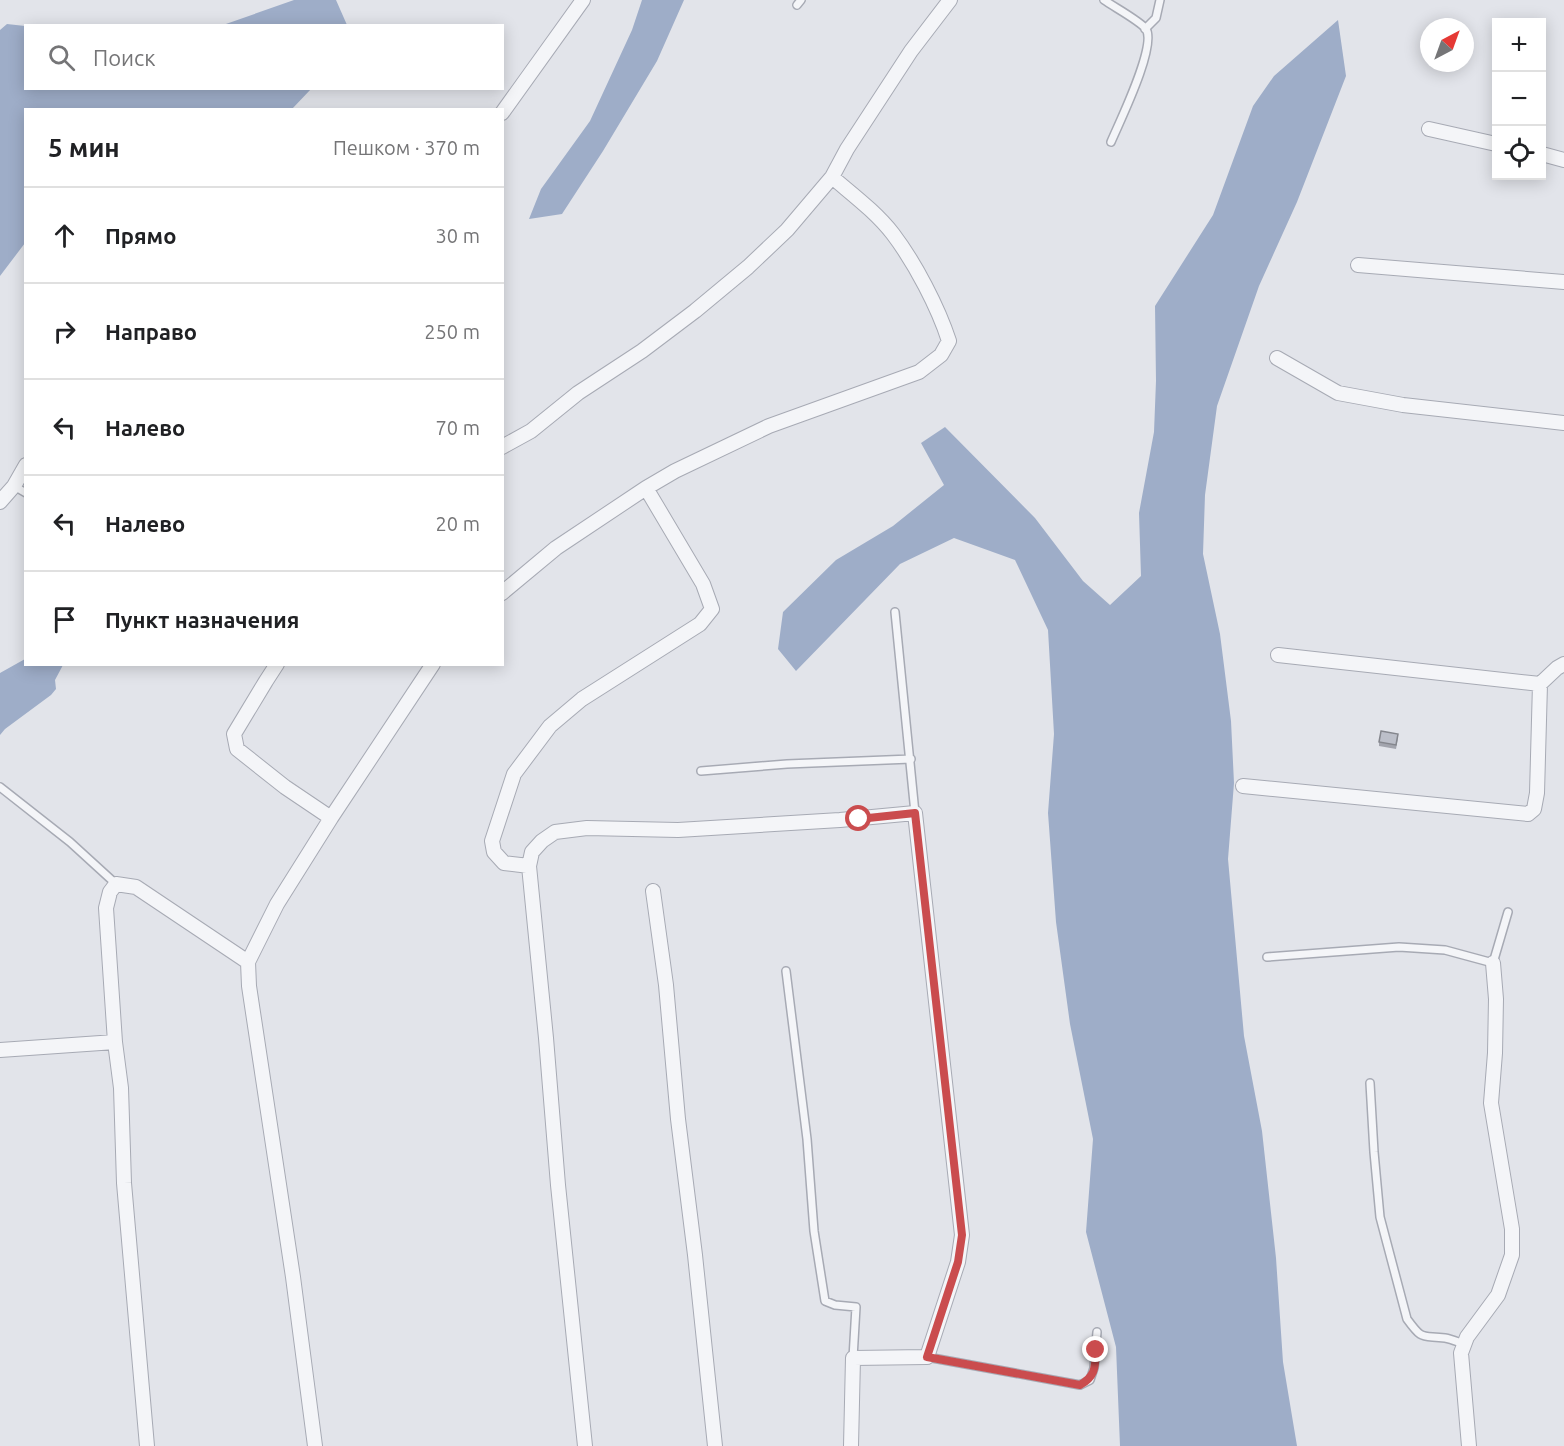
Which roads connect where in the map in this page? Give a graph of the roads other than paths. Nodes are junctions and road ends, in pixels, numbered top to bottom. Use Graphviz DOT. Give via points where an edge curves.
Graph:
graph roads {
  1 [pos="583,0"];
  2 [pos="950,0"];
  3 [pos="1104,0"];
  4 [pos="1160,0"];
  5 [pos="1145,29"];
  6 [pos="504,109"];
  7 [pos="1429,129"];
  8 [pos="1111,142"];
  9 [pos="1492,143"];
  10 [pos="1546,155"];
  11 [pos="1564,160"];
  12 [pos="832,177"];
  13 [pos="1358,265"];
  14 [pos="1564,282"];
  15 [pos="1277,358"];
  16 [pos="1564,423"];
  17 [pos="504,446"];
  18 [pos="24,473"];
  19 [pos="646,488"];
  20 [pos="20,490"];
  21 [pos="0,502"];
  22 [pos="504,591"];
  23 [pos="895,612"];
  24 [pos="1278,655"];
  25 [pos="1564,664"];
  26 [pos="277,666"];
  27 [pos="432,666"];
  28 [pos="1540,684"];
  29 [pos="911,759"];
  30 [pos="701,771"];
  31 [pos="1243,786"];
  32 [pos="0,788"];
  33 [pos="915,813"];
  34 [pos="331,818"];
  35 [pos="529,866"];
  36 [pos="116,884"];
  37 [pos="652,891"];
  38 [pos="1508,912"];
  39 [pos="1267,957"];
  40 [pos="248,962"];
  41 [pos="1494,963"];
  42 [pos="786,971"];
  43 [pos="115,1042"];
  44 [pos="0,1050"];
  45 [pos="1370,1083"];
  46 [pos="1097,1332"];
  47 [pos="1464,1344"];
  48 [pos="927,1357"];
  49 [pos="853,1358"];
  50 [pos="147,1446"];
  51 [pos="315,1446"];
  52 [pos="585,1446"];
  53 [pos="716,1446"];
  54 [pos="851,1446"];
  55 [pos="1469,1446"];
  1 -- 6 [label="street"];
  2 -- 12 [label="street" via="911,51"];
  3 -- 5 [label="lane"];
  4 -- 5 [label="lane" via="1156,18"];
  5 -- 8 [label="lane" via="1149,37 1147,54"];
  7 -- 9 [label="street"];
  10 -- 11 [label="street"];
  12 -- 17 [label="street" via="787,230 695,311 578,393 531,432"];
  12 -- 19 [label="street" via="893,234 938,312 949,341 940,355 919,372 769,426"];
  13 -- 14 [label="street"];
  15 -- 16 [label="street" via="1338,393 1402,405"];
  18 -- 20 [label="street"];
  19 -- 22 [label="street" via="556,548"];
  19 -- 35 [label="street" via="703,584 712,609 700,624 582,699 550,726 514,774 492,841 494,852 504,863"];
  20 -- 21 [label="street"];
  23 -- 29 [label="lane"];
  24 -- 28 [label="street"];
  25 -- 28 [label="street"];
  26 -- 34 [label="street" via="234,734 237,749"];
  27 -- 34 [label="street"];
  28 -- 31 [label="street" via="1537,793 1534,809 1528,814"];
  29 -- 30 [label="lane"];
  29 -- 33 [label="lane"];
  32 -- 36 [label="lane" via="70,842"];
  33 -- 35 [label="street" via="678,830 587,828 555,832 532,852"];
  33 -- 48 [label="street" via="962,1235 958,1262"];
  34 -- 40 [label="street"];
  35 -- 52 [label="street"];
  36 -- 40 [label="street" via="136,886"];
  36 -- 43 [label="street" via="106,908"];
  37 -- 53 [label="street" via="666,985"];
  38 -- 41 [label="lane"];
  39 -- 41 [label="lane" via="1399,947 1445,950"];
  40 -- 51 [label="street"];
  41 -- 47 [label="street" via="1496,1031 1491,1103 1512,1229 1512,1256 1498,1295"];
  42 -- 49 [label="lane" via="825,1300 856,1307"];
  43 -- 44 [label="street"];
  43 -- 50 [label="street"];
  45 -- 47 [label="lane" via="1380,1217 1407,1319 1428,1338"];
  46 -- 48 [label="lane" via="1094,1368 1090,1380 1080,1385"];
  47 -- 55 [label="street" via="1461,1353"];
  48 -- 49 [label="street"];
  49 -- 54 [label="street"];
}
